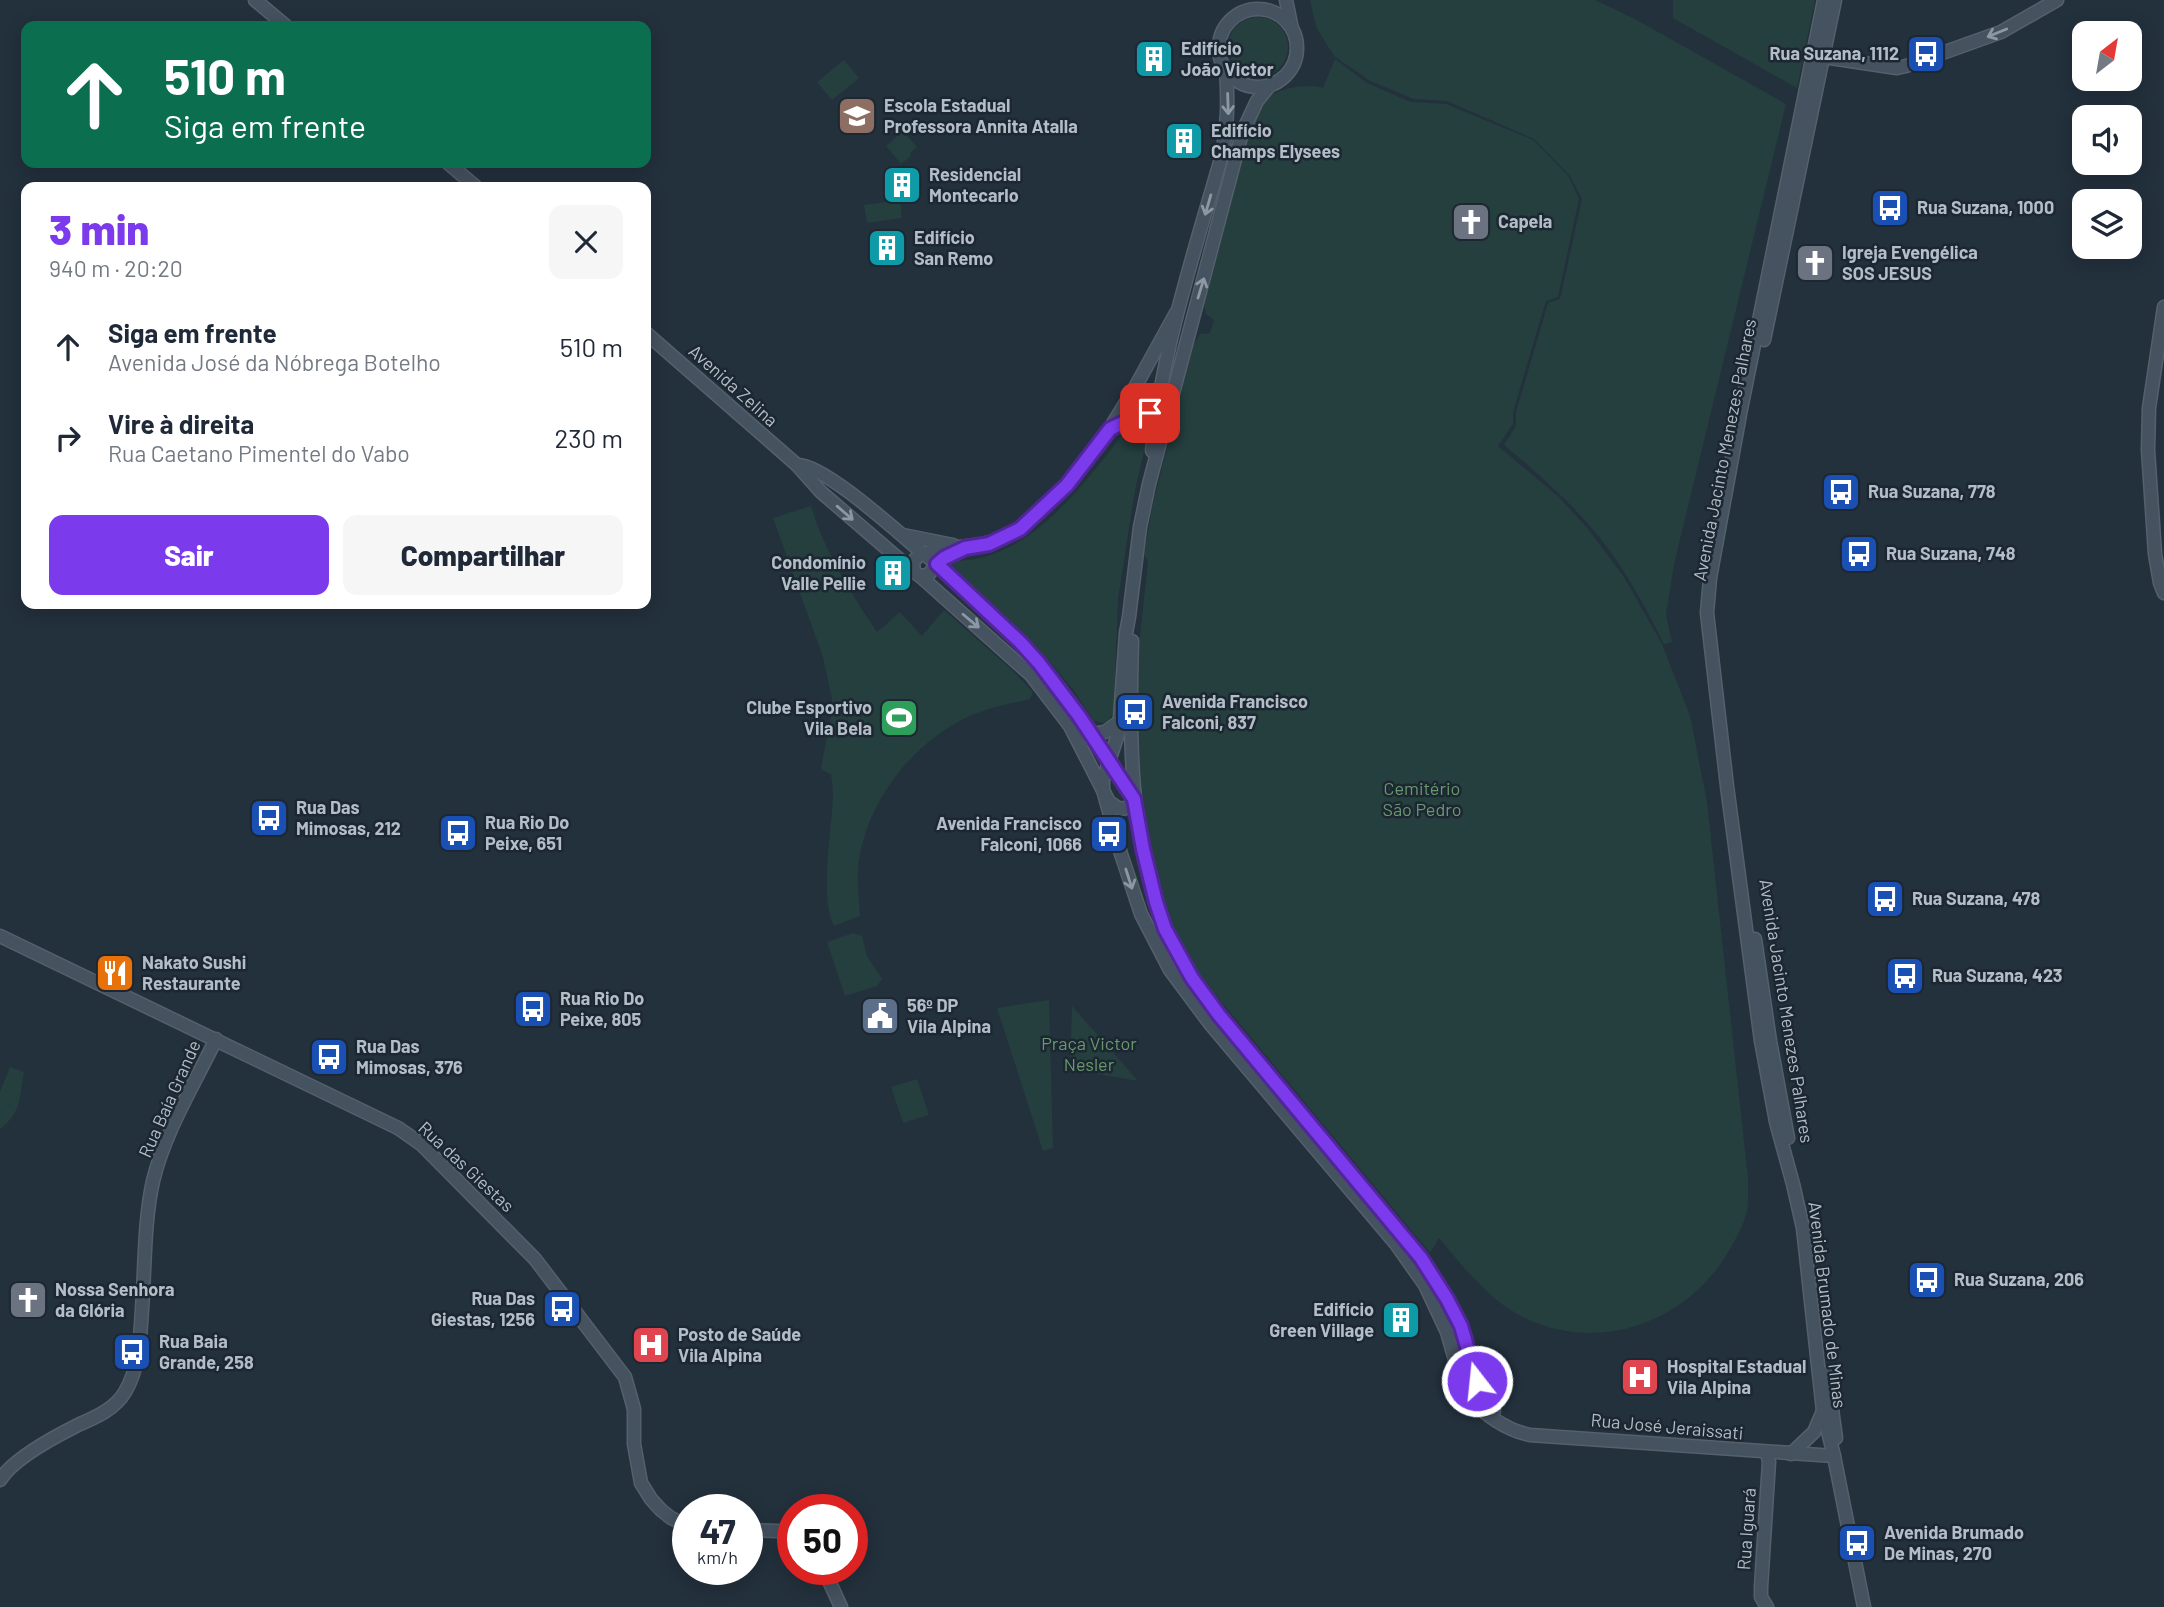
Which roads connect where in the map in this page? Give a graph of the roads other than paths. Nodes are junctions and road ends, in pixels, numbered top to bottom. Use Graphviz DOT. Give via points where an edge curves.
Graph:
graph roads {
  1 [pos="255,0"];
  2 [pos="1286,0"];
  3 [pos="1824,0"];
  4 [pos="1835,0"];
  5 [pos="2057,0"];
  6 [pos="1256,5"];
  7 [pos="280,21"];
  8 [pos="1292,29"];
  9 [pos="1817,56"];
  10 [pos="1226,69"];
  11 [pos="1271,84"];
  12 [pos="454,168"];
  13 [pos="470,182"];
  14 [pos="2164,307"];
  15 [pos="1176,313"];
  16 [pos="651,337"];
  17 [pos="1182,356"];
  18 [pos="1133,391"];
  19 [pos="1171,398"];
  20 [pos="1156,412"];
  21 [pos="1138,416"];
  22 [pos="1110,429"];
  23 [pos="1154,431"];
  24 [pos="797,465"];
  25 [pos="1151,472"];
  26 [pos="900,534"];
  27 [pos="961,548"];
  28 [pos="924,554"];
  29 [pos="937,564"];
  30 [pos="917,574"];
  31 [pos="2164,593"];
  32 [pos="1129,617"];
  33 [pos="1119,722"];
  34 [pos="1092,734"];
  35 [pos="1110,760"];
  36 [pos="1102,790"];
  37 [pos="1135,801"];
  38 [pos="0,936"];
  39 [pos="216,1039"];
  40 [pos="1789,1158"];
  41 [pos="1474,1390"];
  42 [pos="1823,1411"];
  43 [pos="1767,1452"];
  44 [pos="1790,1454"];
  45 [pos="1834,1456"];
  46 [pos="0,1480"];
  47 [pos="672,1518"];
  48 [pos="831,1585"];
  49 [pos="841,1607"];
  50 [pos="1767,1607"];
  51 [pos="1864,1607"];
  1 -- 7 [label="main road"];
  2 -- 8 [label="main road"];
  3 -- 9 [label="main road, Avenida Jacinto Menezes Palhares"];
  4 -- 9 [label="main road, Avenida Jacinto Menezes Palhares"];
  5 -- 9 [label="main road, one-way" via="2001,32 1906,66"];
  6 -- 8 [label="main road" via="1276,14"];
  6 -- 10 [label="main road" via="1236,16 1223,31 1219,50"];
  8 -- 11 [label="main road" via="1295,58 1286,75"];
  9 -- 40 [label="main road, Avenida Jacinto Menezes Palhares" via="1711,570 1707,613 1759,1028 1776,1122"];
  10 -- 11 [label="main road" via="1246,85"];
  10 -- 15 [label="main road, one-way" via="1227,131"];
  17 -- 11 [label="main road, one-way" via="1242,133"];
  12 -- 13 [label="main road"];
  14 -- 31 [label="main road" via="2149,408 2148,450 2155,554"];
  15 -- 17 [label="main road" via="1185,323"];
  15 -- 18 [label="main road"];
  15 -- 20 [label="main road"];
  16 -- 24 [label="main road, Avenida Zelina"];
  17 -- 19 [label="main road"];
  18 -- 21 [label="main road" via="1131,404"];
  18 -- 22 [label="main road"];
  19 -- 20 [label="main road"];
  19 -- 25 [label="main road"];
  20 -- 21 [label="main road"];
  20 -- 23 [label="main road"];
  21 -- 22 [label="main road"];
  21 -- 23 [label="main road"];
  22 -- 27 [label="main road" via="1067,485 1020,529 989,544"];
  23 -- 25 [label="main road"];
  24 -- 26 [label="main road" via="832,480"];
  24 -- 30 [label="main road, one-way" via="821,492"];
  25 -- 32 [label="main road"];
  26 -- 27 [label="main road"];
  26 -- 28 [label="main road"];
  27 -- 28 [label="main road"];
  27 -- 29 [label="main road"];
  28 -- 29 [label="main road"];
  28 -- 30 [label="main road" via="914,559"];
  29 -- 30 [label="main road" via="928,575"];
  29 -- 34 [label="main road" via="1039,663"];
  30 -- 36 [label="main road, one-way" via="1031,675 1070,726"];
  32 -- 33 [label="main road"];
  32 -- 37 [label="main road"];
  33 -- 34 [label="main road"];
  33 -- 35 [label="main road"];
  34 -- 35 [label="main road"];
  35 -- 36 [label="main road"];
  35 -- 37 [label="main road"];
  36 -- 37 [label="main road" via="1108,802 1120,810"];
  36 -- 41 [label="main road, one-way" via="1141,914 1170,970 1396,1244 1425,1285 1447,1332 1461,1381 1469,1377"];
  37 -- 41 [label="main road" via="1156,902 1177,953 1219,1015 1421,1258 1461,1326"];
  38 -- 39 [label="main road, Rua das Giestas"];
  39 -- 46 [label="main road, Rua Baía Grande" via="153,1182 140,1350 125,1391 118,1402 17,1462"];
  39 -- 47 [label="main road, Rua das Giestas" via="410,1135 510,1233 548,1274 625,1377 634,1409 641,1483"];
  40 -- 42 [label="main road, Avenida Brumado de Minas" via="1802,1228"];
  40 -- 45 [label="main road, Avenida Brumado de Minas" via="1809,1229 1836,1436"];
  41 -- 43 [label="main road, Rua José Jeraissati" via="1494,1411 1542,1434"];
  42 -- 44 [label="main road" via="1814,1432"];
  42 -- 45 [label="main road, Avenida Brumado de Minas"];
  43 -- 44 [label="main road, Rua José Jeraissati"];
  43 -- 50 [label="main road, Rua Iguará" via="1760,1587"];
  44 -- 45 [label="main road, Rua José Jeraissati"];
  45 -- 51 [label="main road, Avenida Brumado de Minas"];
  48 -- 49 [label="main road"];
}
